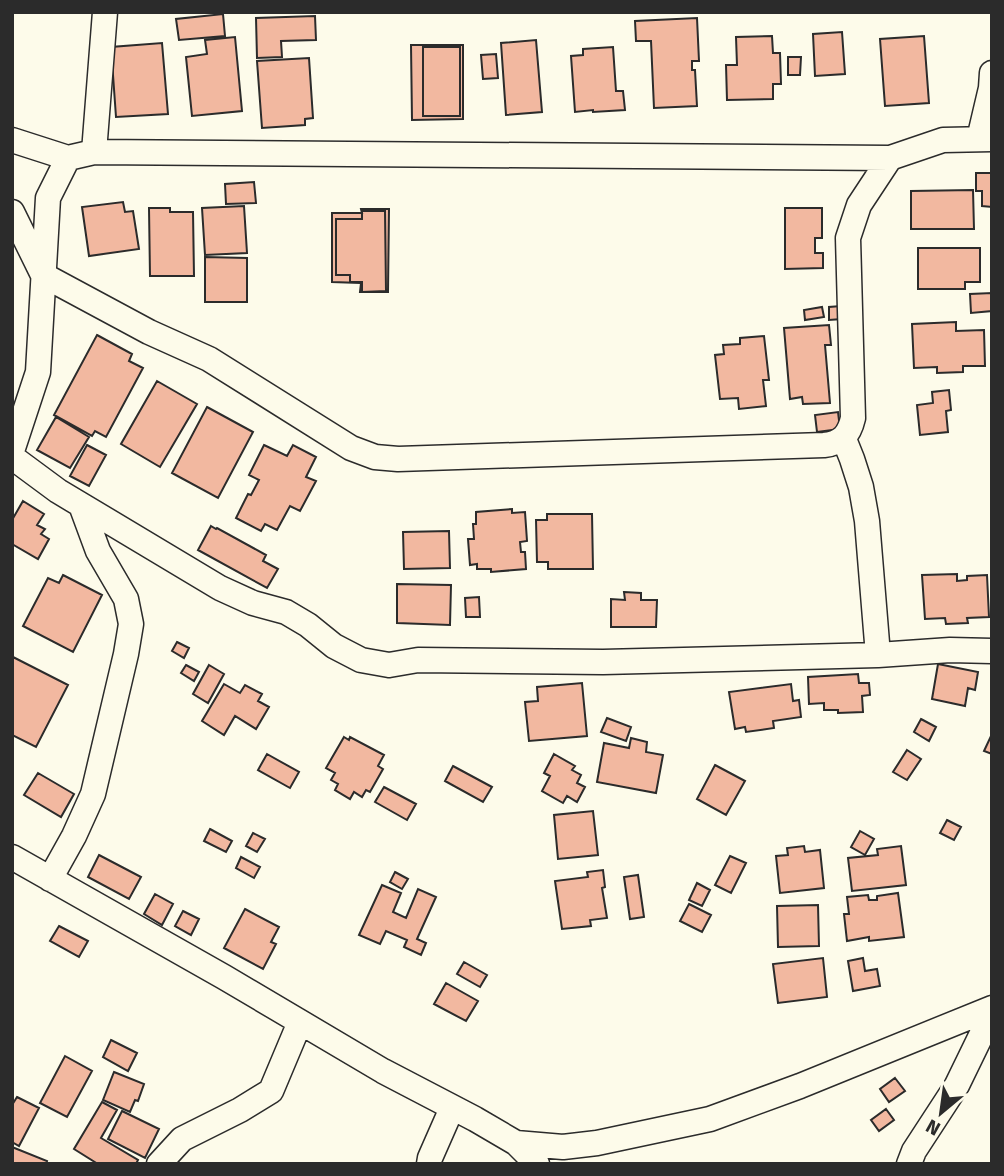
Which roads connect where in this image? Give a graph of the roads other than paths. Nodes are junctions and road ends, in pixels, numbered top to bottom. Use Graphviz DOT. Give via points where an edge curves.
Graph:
graph roads {
  1 [pos="105,12"];
  2 [pos="992,73"];
  3 [pos="986,139"];
  4 [pos="12,140"];
  5 [pos="94,152"];
  6 [pos="68,158"];
  7 [pos="890,158"];
  8 [pos="12,212"];
  9 [pos="43,275"];
  10 [pos="844,439"];
  11 [pos="12,451"];
  12 [pos="12,457"];
  13 [pos="81,505"];
  14 [pos="992,651"];
  15 [pos="878,655"];
  16 [pos="12,857"];
  17 [pos="50,879"];
  18 [pos="992,1011"];
  19 [pos="300,1022"];
  20 [pos="452,1108"];
  21 [pos="516,1143"];
  22 [pos="159,1164"];
  23 [pos="429,1164"];
  24 [pos="537,1164"];
  25 [pos="909,1164"];
  1 -- 5 [label="street"];
  2 -- 3 [label="street"];
  3 -- 7 [label="street" via="943,140"];
  4 -- 6 [label="street"];
  5 -- 6 [label="street"];
  5 -- 7 [label="street"];
  6 -- 9 [label="street" via="48,198"];
  7 -- 10 [label="street" via="859,205 848,238 853,418"];
  8 -- 9 [label="street"];
  9 -- 10 [label="street" via="209,359 351,448 375,457 824,445"];
  9 -- 11 [label="street" via="38,372"];
  10 -- 15 [label="street" via="867,521"];
  12 -- 13 [label="street"];
  13 -- 15 [label="street" via="220,588 286,612 360,660 388,665 418,660 603,662"];
  13 -- 17 [label="street" via="98,551 126,599 131,624 93,794"];
  14 -- 15 [label="street"];
  16 -- 17 [label="street"];
  17 -- 19 [label="street"];
  18 -- 21 [label="street" via="710,1119 597,1143 564,1147"];
  18 -- 25 [label="street" via="957,1085"];
  19 -- 20 [label="street"];
  19 -- 22 [label="street" via="271,1091 182,1139"];
  20 -- 21 [label="street"];
  20 -- 23 [label="street"];
  21 -- 24 [label="street"];
}
